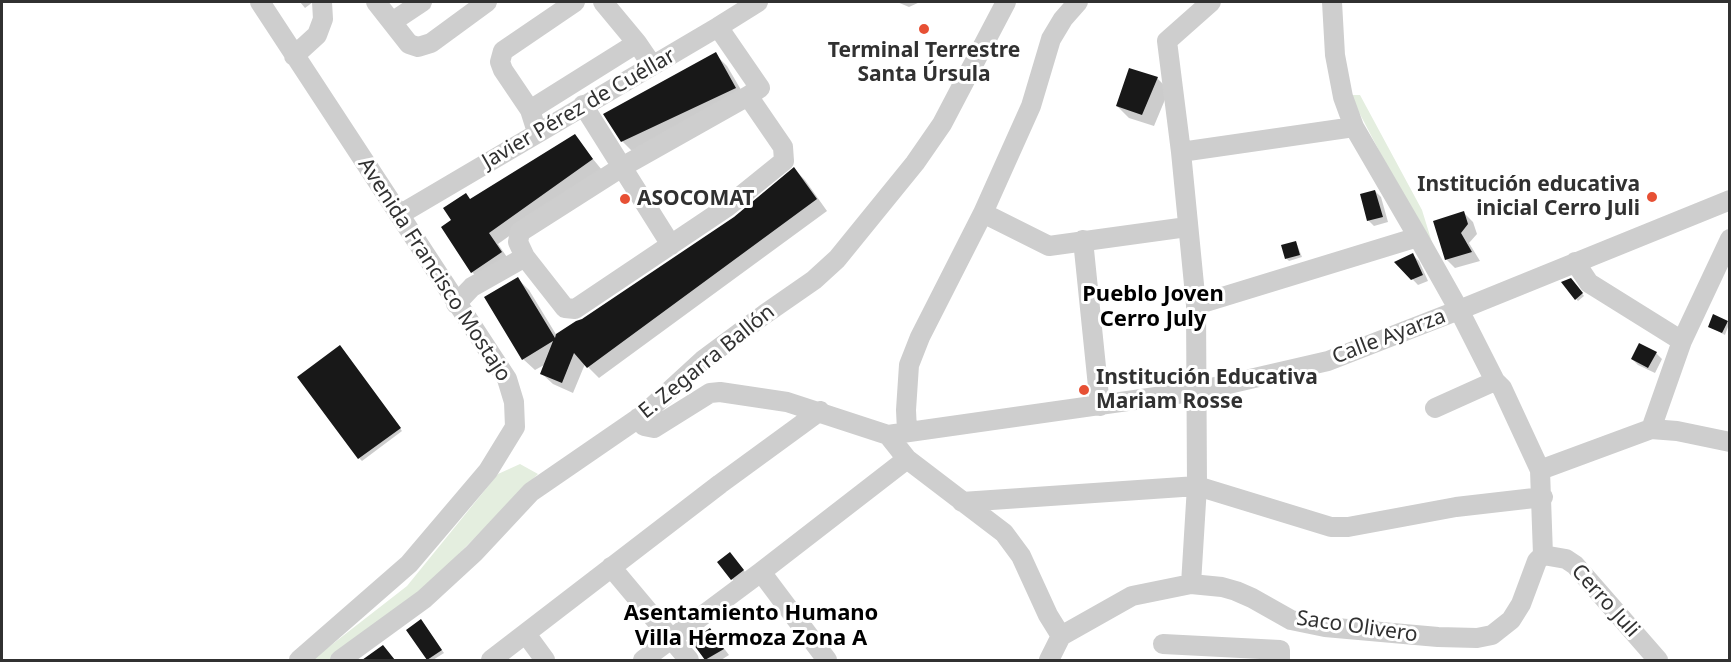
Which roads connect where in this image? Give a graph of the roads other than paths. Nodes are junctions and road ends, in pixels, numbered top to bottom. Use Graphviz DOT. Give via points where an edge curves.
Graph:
graph roads {
  1 [pos="260,2"];
  2 [pos="322,2"];
  3 [pos="376,2"];
  4 [pos="422,2"];
  5 [pos="487,2"];
  6 [pos="575,2"];
  7 [pos="603,2"];
  8 [pos="754,2"];
  9 [pos="1006,2"];
  10 [pos="1078,2"];
  11 [pos="1211,2"];
  12 [pos="1332,2"];
  13 [pos="392,22"];
  14 [pos="718,27"];
  15 [pos="637,43"];
  16 [pos="294,56"];
  17 [pos="652,66"];
  18 [pos="748,96"];
  19 [pos="583,105"];
  20 [pos="530,110"];
  21 [pos="1354,127"];
  22 [pos="537,132"];
  23 [pos="1181,152"];
  24 [pos="622,167"];
  25 [pos="1730,200"];
  26 [pos="983,213"];
  27 [pos="399,215"];
  28 [pos="1187,227"];
  29 [pos="1418,237"];
  30 [pos="1730,239"];
  31 [pos="1075,242"];
  32 [pos="670,245"];
  33 [pos="525,257"];
  34 [pos="1575,262"];
  35 [pos="456,304"];
  36 [pos="1196,305"];
  37 [pos="1459,310"];
  38 [pos="1682,341"];
  39 [pos="1495,381"];
  40 [pos="1198,391"];
  41 [pos="1100,406"];
  42 [pos="1435,408"];
  43 [pos="820,411"];
  44 [pos="638,418"];
  45 [pos="1652,429"];
  46 [pos="898,433"];
  47 [pos="1730,442"];
  48 [pos="907,459"];
  49 [pos="1540,470"];
  50 [pos="1197,486"];
  51 [pos="1542,497"];
  52 [pos="962,502"];
  53 [pos="1543,555"];
  54 [pos="611,567"];
  55 [pos="761,572"];
  56 [pos="1191,585"];
  57 [pos="526,634"];
  58 [pos="1061,636"];
  59 [pos="673,638"];
  60 [pos="1163,644"];
  61 [pos="299,660"];
  62 [pos="340,660"];
  63 [pos="491,660"];
  64 [pos="545,660"];
  65 [pos="643,660"];
  66 [pos="689,660"];
  67 [pos="827,660"];
  68 [pos="1049,660"];
  69 [pos="1280,660"];
  70 [pos="1658,660"];
  1 -- 16 [label="street, Avenida Francisco Mostajo"];
  2 -- 16 [label="street" via="323,19 317,35"];
  3 -- 13 [label="street"];
  4 -- 13 [label="street"];
  5 -- 13 [label="street" via="431,43 418,47 409,44"];
  6 -- 20 [label="street" via="503,51 503,70"];
  7 -- 15 [label="street"];
  8 -- 14 [label="street, Javier Pérez de Cuéllar"];
  9 -- 44 [label="street, E. Zegarra Ballón" via="942,124 915,164 837,259 703,360"];
  10 -- 26 [label="street" via="1051,39 1031,106"];
  11 -- 23 [label="street" via="1167,41"];
  12 -- 21 [label="street" via="1342,98"];
  14 -- 17 [label="street, Javier Pérez de Cuéllar"];
  14 -- 18 [label="street" via="760,88"];
  15 -- 17 [label="street"];
  15 -- 20 [label="street"];
  16 -- 27 [label="street, Avenida Francisco Mostajo"];
  17 -- 19 [label="street, Javier Pérez de Cuéllar"];
  18 -- 24 [label="street"];
  18 -- 32 [label="street" via="783,147 784,161 727,207"];
  19 -- 22 [label="street, Javier Pérez de Cuéllar"];
  19 -- 24 [label="street"];
  20 -- 22 [label="street"];
  21 -- 23 [label="street"];
  21 -- 29 [label="street"];
  22 -- 27 [label="street, Javier Pérez de Cuéllar"];
  23 -- 28 [label="street"];
  24 -- 32 [label="street"];
  24 -- 33 [label="street" via="520,232 518,242"];
  25 -- 34 [label="street, Calle Ayarza"];
  26 -- 31 [label="street" via="1048,246"];
  26 -- 46 [label="street" via="909,365 906,410"];
  27 -- 35 [label="street, Avenida Francisco Mostajo"];
  28 -- 31 [label="street"];
  28 -- 36 [label="street"];
  29 -- 36 [label="street"];
  29 -- 37 [label="street"];
  30 -- 38 [label="street"];
  31 -- 41 [label="street"];
  32 -- 33 [label="street" via="575,309 565,308"];
  33 -- 35 [label="street" via="472,287"];
  34 -- 37 [label="street, Calle Ayarza"];
  34 -- 38 [label="street" via="1589,283"];
  35 -- 61 [label="street, Avenida Francisco Mostajo" via="507,379 514,402 515,427 488,471 409,564"];
  36 -- 40 [label="street"];
  37 -- 39 [label="street"];
  37 -- 40 [label="street, Calle Ayarza" via="1328,361"];
  38 -- 45 [label="street"];
  39 -- 42 [label="street"];
  39 -- 49 [label="street" via="1502,388"];
  40 -- 41 [label="street, Calle Ayarza"];
  40 -- 50 [label="street"];
  41 -- 46 [label="street, Calle Ayarza"];
  43 -- 44 [label="street" via="720,392 710,393 654,428 644,426"];
  43 -- 46 [label="street" via="860,427"];
  43 -- 54 [label="street"];
  44 -- 62 [label="street, E. Zegarra Ballón" via="531,492 424,599"];
  45 -- 47 [label="street"];
  45 -- 49 [label="street"];
  46 -- 48 [label="street"];
  48 -- 52 [label="street"];
  48 -- 55 [label="street"];
  49 -- 51 [label="street"];
  50 -- 51 [label="street" via="1331,527 1348,528 1456,507"];
  50 -- 52 [label="street"];
  50 -- 56 [label="street"];
  51 -- 53 [label="street"];
  52 -- 58 [label="street" via="1004,532 1021,556"];
  53 -- 56 [label="street, Saco Olivero" via="1511,620 1492,634 1477,638 1325,627 1291,620 1236,591"];
  53 -- 70 [label="street, Cerro Juli" via="1575,565"];
  54 -- 57 [label="street"];
  54 -- 59 [label="street"];
  55 -- 59 [label="street"];
  55 -- 67 [label="street"];
  56 -- 58 [label="street, Saco Olivero" via="1132,596"];
  57 -- 63 [label="street"];
  57 -- 64 [label="street"];
  58 -- 68 [label="street"];
  59 -- 65 [label="street"];
  59 -- 66 [label="street"];
  60 -- 69 [label="street" via="1280,650"];
}
